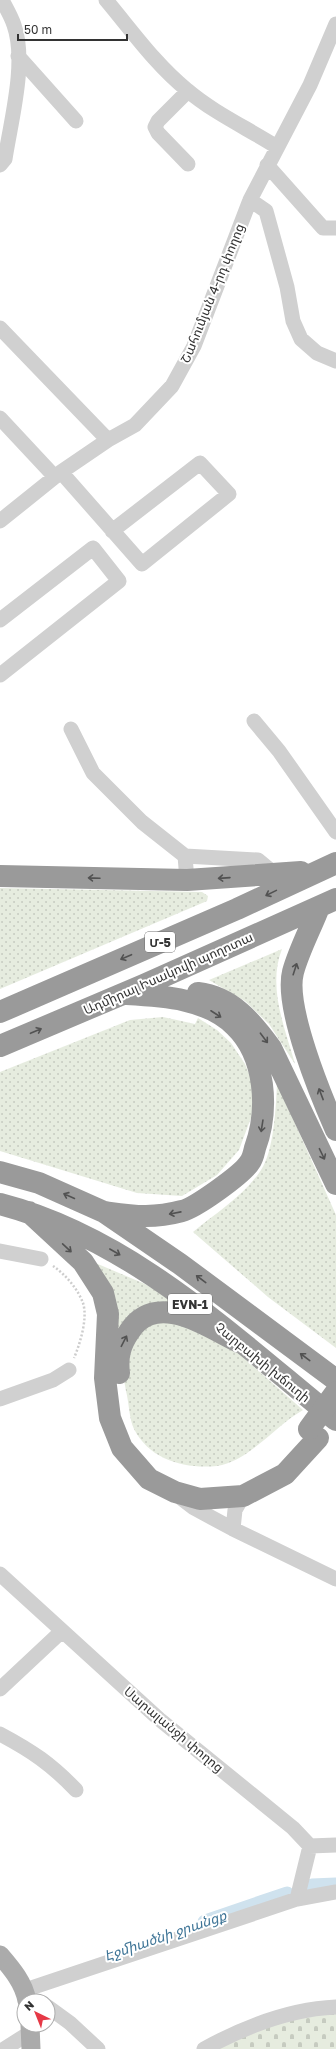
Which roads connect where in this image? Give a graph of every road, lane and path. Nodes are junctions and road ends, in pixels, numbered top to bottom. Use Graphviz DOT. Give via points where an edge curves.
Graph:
graph roads {
  1 [pos="2,0"];
  2 [pos="106,0"];
  3 [pos="336,24"];
  4 [pos="18,56"];
  5 [pos="330,56"];
  6 [pos="188,92"];
  7 [pos="76,121"];
  8 [pos="277,147"];
  9 [pos="188,164"];
  10 [pos="0,165"];
  11 [pos="267,165"];
  12 [pos="250,200"];
  13 [pos="336,228"];
  14 [pos="0,328"];
  15 [pos="336,361"];
  16 [pos="0,418"];
  17 [pos="108,440"];
  18 [pos="58,475"];
  19 [pos="0,520"];
  20 [pos="112,531"];
  21 [pos="0,620"];
  22 [pos="0,675"];
  23 [pos="254,721"];
  24 [pos="71,729"];
  25 [pos="336,832"];
  26 [pos="185,856"];
  27 [pos="327,866"];
  28 [pos="276,875"];
  29 [pos="0,876"];
  30 [pos="187,880"];
  31 [pos="328,903"];
  32 [pos="134,990"];
  33 [pos="0,1012"];
  34 [pos="0,1046"];
  35 [pos="336,1130"];
  36 [pos="0,1172"];
  37 [pos="336,1184"];
  38 [pos="0,1204"];
  39 [pos="29,1212"];
  40 [pos="104,1212"];
  41 [pos="0,1251"];
  42 [pos="41,1259"];
  43 [pos="239,1342"];
  44 [pos="68,1370"];
  45 [pos="336,1380"];
  46 [pos="336,1392"];
  47 [pos="0,1399"];
  48 [pos="336,1413"];
  49 [pos="336,1420"];
  50 [pos="313,1433"];
  51 [pos="175,1492"];
  52 [pos="243,1496"];
  53 [pos="233,1529"];
  54 [pos="0,1574"];
  55 [pos="336,1579"];
  56 [pos="62,1631"];
  57 [pos="0,1689"];
  58 [pos="0,1734"];
  59 [pos="76,1790"];
  60 [pos="336,1845"];
  61 [pos="310,1846"];
  62 [pos="336,1892"];
  63 [pos="297,1899"];
  64 [pos="0,1955"];
  65 [pos="27,1993"];
  66 [pos="41,1993"];
  67 [pos="336,2007"];
  68 [pos="56,2013"];
  69 [pos="31,2035"];
  70 [pos="4,2049"];
  71 [pos="98,2049"];
  72 [pos="204,2049"];
  1 -- 4 [label="street" via="14,25"];
  2 -- 6 [label="street" via="166,72"];
  3 -- 5 [label="street, Շահումյան 4-րդ փողոց"];
  4 -- 7 [label="street"];
  4 -- 10 [label="street" via="18,78 5,159"];
  5 -- 8 [label="street, Շահումյան 4-րդ փողոց" via="310,85"];
  6 -- 8 [label="street"];
  6 -- 9 [label="street" via="155,127"];
  8 -- 11 [label="street, Շահումյան 4-րդ փողոց"];
  11 -- 12 [label="street, Շահումյան 4-րդ փողոց"];
  11 -- 13 [label="street" via="323,228"];
  12 -- 15 [label="street" via="266,211 287,288 293,321 301,339 317,353"];
  12 -- 17 [label="street, Շահումյան 4-րդ փողոց" via="194,346 172,386 135,425"];
  14 -- 17 [label="street"];
  16 -- 18 [label="street"];
  17 -- 18 [label="street, Շահումյան 4-րդ փողոց"];
  18 -- 19 [label="street, Շահումյան 4-րդ փողոց"];
  18 -- 20 [label="street"];
  20 -- 20 [label="street" via="142,564 229,494 200,463"];
  21 -- 22 [label="street" via="93,548 119,581"];
  23 -- 25 [label="street" via="279,751"];
  24 -- 26 [label="street" via="93,773 142,822"];
  26 -- 28 [label="street" via="258,860"];
  26 -- 30 [label="street"];
  27 -- 28 [label="highway"];
  27 -- 33 [label="highway, Մ-5, one-way" via="237,909"];
  28 -- 30 [label="highway, one-way"];
  30 -- 29 [label="highway, one-way"];
  31 -- 32 [label="highway, Ադմիրալ Իսակովի պողոտա / Մ-5"];
  35 -- 31 [label="highway, one-way" via="314,1076 292,1002 293,973"];
  34 -- 32 [label="highway, Ադմիրալ Իսակովի պողոտա / Մ-5, one-way"];
  32 -- 37 [label="highway, one-way" via="218,997 235,1007 252,1023 271,1048"];
  32 -- 40 [label="highway, one-way" via="190,1002 235,1025 246,1038 259,1071 264,1090 265,1110 261,1134 250,1163 222,1188 184,1211 148,1218"];
  40 -- 36 [label="highway, Չարբախի խճուղի / EVN-1, one-way" via="39,1183"];
  38 -- 39 [label="highway, Չարբախի խճուղի / EVN-1"];
  39 -- 43 [label="highway, Չարբախի խճուղի / EVN-1, one-way" via="95,1241 130,1261 164,1283"];
  39 -- 51 [label="highway, one-way" via="82,1262 103,1293 108,1314 105,1378 110,1418 122,1448 141,1471 149,1479"];
  45 -- 40 [label="highway, Չարբախի խճուղի / EVN-1, one-way" via="180,1264"];
  41 -- 42 [label="street"];
  42 -- 44 [label="path" via="67,1278 83,1303 84,1324 79,1347"];
  43 -- 49 [label="highway, Չարբախի խճուղի / EVN-1"];
  50 -- 43 [label="highway, one-way" via="284,1462 260,1478 234,1487 211,1488 190,1485 171,1478 143,1457 127,1427 118,1360 122,1342 133,1326 143,1317 154,1313 182,1314"];
  44 -- 47 [label="street" via="53,1380"];
  46 -- 50 [label="highway, bridge"];
  48 -- 50 [label="highway"];
  50 -- 52 [label="highway" via="285,1474"];
  51 -- 52 [label="highway" via="200,1499"];
  51 -- 53 [label="street" via="194,1508"];
  52 -- 53 [label="street" via="236,1510"];
  53 -- 55 [label="street"];
  54 -- 56 [label="street, Սարալանջի փողոց"];
  56 -- 57 [label="street"];
  56 -- 61 [label="street, Սարալանջի փողոց" via="159,1719 293,1828"];
  58 -- 59 [label="street" via="26,1748 54,1768"];
  60 -- 61 [label="street"];
  61 -- 63 [label="street"];
  62 -- 63 [label="street"];
  63 -- 66 [label="street"];
  64 -- 65 [label="main road"];
  67 -- 72 [label="street" via="316,2008 272,2019"];
  68 -- 71 [label="street"];
  69 -- 70 [label="street"];
}
